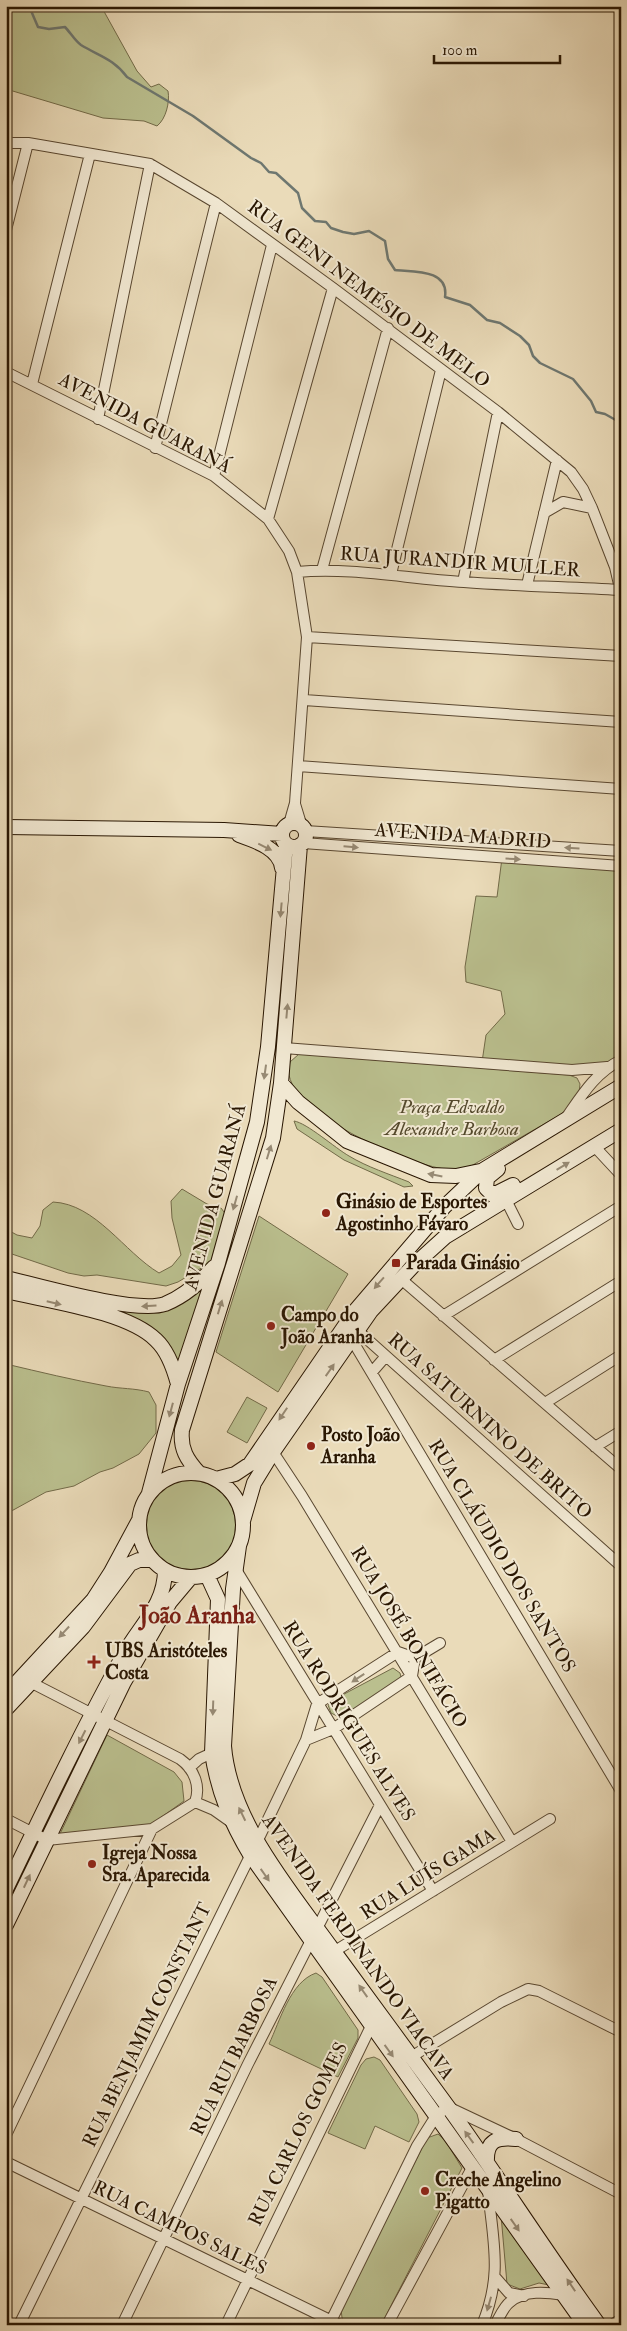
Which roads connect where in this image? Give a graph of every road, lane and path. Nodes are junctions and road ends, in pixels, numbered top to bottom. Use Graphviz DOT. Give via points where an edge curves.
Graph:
graph roads {
  1 [pos="6,143"];
  2 [pos="28,143"];
  3 [pos="90,154"];
  4 [pos="150,164"];
  5 [pos="216,203"];
  6 [pos="6,230"];
  7 [pos="272,245"];
  8 [pos="333,288"];
  9 [pos="388,328"];
  10 [pos="441,370"];
  11 [pos="6,372"];
  12 [pos="32,384"];
  13 [pos="498,412"];
  14 [pos="98,419"];
  15 [pos="155,448"];
  16 [pos="557,460"];
  17 [pos="214,476"];
  18 [pos="592,508"];
  19 [pos="544,513"];
  20 [pos="268,519"];
  21 [pos="322,570"];
  22 [pos="296,572"];
  23 [pos="391,574"];
  24 [pos="462,582"];
  25 [pos="526,585"];
  26 [pos="620,592"];
  27 [pos="307,637"];
  28 [pos="621,656"];
  29 [pos="304,700"];
  30 [pos="621,722"];
  31 [pos="298,766"];
  32 [pos="621,789"];
  33 [pos="6,828"];
  34 [pos="224,830"];
  35 [pos="295,836"];
  36 [pos="621,851"];
  37 [pos="621,866"];
  38 [pos="283,885"];
  39 [pos="284,1048"];
  40 [pos="621,1060"];
  41 [pos="606,1067"];
  42 [pos="572,1070"];
  43 [pos="282,1082"];
  44 [pos="589,1084"];
  45 [pos="621,1086"];
  46 [pos="279,1111"];
  47 [pos="317,1118"];
  48 [pos="565,1120"];
  49 [pos="257,1122"];
  50 [pos="621,1130"];
  51 [pos="535,1136"];
  52 [pos="595,1147"];
  53 [pos="483,1170"];
  54 [pos="621,1175"];
  55 [pos="541,1180"];
  56 [pos="506,1200"];
  57 [pos="621,1206"];
  58 [pos="518,1224"];
  59 [pos="218,1263"];
  60 [pos="6,1278"];
  61 [pos="401,1279"];
  62 [pos="621,1281"];
  63 [pos="6,1291"];
  64 [pos="443,1316"];
  65 [pos="355,1336"];
  66 [pos="621,1355"];
  67 [pos="386,1356"];
  68 [pos="494,1360"];
  69 [pos="372,1372"];
  70 [pos="178,1384"];
  71 [pos="544,1403"];
  72 [pos="621,1430"];
  73 [pos="595,1447"];
  74 [pos="273,1452"];
  75 [pos="621,1469"];
  76 [pos="199,1473"];
  77 [pos="216,1478"];
  78 [pos="149,1493"];
  79 [pos="139,1519"];
  80 [pos="243,1521"];
  81 [pos="239,1546"];
  82 [pos="152,1560"];
  83 [pos="621,1566"];
  84 [pos="235,1568"];
  85 [pos="165,1570"];
  86 [pos="207,1575"];
  87 [pos="192,1577"];
  88 [pos="440,1643"];
  89 [pos="398,1652"];
  90 [pos="415,1658"];
  91 [pos="412,1676"];
  92 [pos="32,1683"];
  93 [pos="6,1694"];
  94 [pos="317,1704"];
  95 [pos="6,1709"];
  96 [pos="99,1718"];
  97 [pos="333,1729"];
  98 [pos="306,1740"];
  99 [pos="212,1753"];
  100 [pos="189,1768"];
  101 [pos="621,1791"];
  102 [pos="194,1802"];
  103 [pos="380,1805"];
  104 [pos="550,1818"];
  105 [pos="6,1819"];
  106 [pos="231,1822"];
  107 [pos="152,1829"];
  108 [pos="33,1833"];
  109 [pos="47,1840"];
  110 [pos="258,1842"];
  111 [pos="512,1842"];
  112 [pos="251,1856"];
  113 [pos="6,1889"];
  114 [pos="433,1891"];
  115 [pos="6,1926"];
  116 [pos="314,1934"];
  117 [pos="329,1955"];
  118 [pos="378,2013"];
  119 [pos="371,2026"];
  120 [pos="621,2032"];
  121 [pos="411,2057"];
  122 [pos="448,2107"];
  123 [pos="436,2116"];
  124 [pos="6,2136"];
  125 [pos="516,2139"];
  126 [pos="6,2162"];
  127 [pos="487,2162"];
  128 [pos="473,2166"];
  129 [pos="488,2187"];
  130 [pos="621,2194"];
  131 [pos="81,2198"];
  132 [pos="163,2239"];
  133 [pos="495,2277"];
  134 [pos="246,2280"];
  135 [pos="563,2295"];
  136 [pos="525,2296"];
  137 [pos="621,2319"];
  138 [pos="333,2323"];
  139 [pos="19,2325"];
  140 [pos="122,2325"];
  141 [pos="226,2325"];
  142 [pos="387,2325"];
  143 [pos="482,2325"];
  144 [pos="495,2325"];
  145 [pos="585,2325"];
  146 [pos="599,2325"];
  147 [pos="612,2325"];
  1 -- 2 [label="street, RUA GENI NEMÉSIO DE MELO"];
  2 -- 3 [label="street, RUA GENI NEMÉSIO DE MELO"];
  2 -- 6 [label="street"];
  3 -- 4 [label="street, RUA GENI NEMÉSIO DE MELO"];
  3 -- 12 [label="street"];
  4 -- 5 [label="street, RUA GENI NEMÉSIO DE MELO"];
  4 -- 14 [label="street"];
  5 -- 7 [label="street, RUA GENI NEMÉSIO DE MELO"];
  5 -- 15 [label="street"];
  7 -- 8 [label="street, RUA GENI NEMÉSIO DE MELO"];
  7 -- 17 [label="street"];
  8 -- 9 [label="street, RUA GENI NEMÉSIO DE MELO"];
  8 -- 20 [label="street"];
  9 -- 10 [label="street, RUA GENI NEMÉSIO DE MELO"];
  9 -- 21 [label="street"];
  10 -- 13 [label="street, RUA GENI NEMÉSIO DE MELO"];
  10 -- 23 [label="street"];
  11 -- 12 [label="street, AVENIDA GUARANÁ"];
  12 -- 14 [label="street, AVENIDA GUARANÁ"];
  13 -- 16 [label="street, RUA GENI NEMÉSIO DE MELO"];
  13 -- 24 [label="street"];
  14 -- 15 [label="street, AVENIDA GUARANÁ"];
  15 -- 17 [label="street, AVENIDA GUARANÁ"];
  16 -- 18 [label="street, RUA GENI NEMÉSIO DE MELO" via="578,480"];
  16 -- 19 [label="street"];
  17 -- 20 [label="street, AVENIDA GUARANÁ"];
  18 -- 19 [label="street" via="564,502"];
  18 -- 26 [label="street, RUA GENI NEMÉSIO DE MELO" via="615,567"];
  19 -- 25 [label="street"];
  20 -- 22 [label="street, AVENIDA GUARANÁ" via="289,551"];
  21 -- 22 [label="street, RUA JURANDIR MULLER"];
  21 -- 23 [label="street, RUA JURANDIR MULLER"];
  22 -- 27 [label="street, AVENIDA GUARANÁ"];
  23 -- 24 [label="street, RUA JURANDIR MULLER"];
  24 -- 25 [label="street, RUA JURANDIR MULLER"];
  25 -- 26 [label="street, RUA JURANDIR MULLER"];
  27 -- 28 [label="street"];
  27 -- 29 [label="street, AVENIDA GUARANÁ"];
  29 -- 30 [label="street"];
  29 -- 31 [label="street, AVENIDA GUARANÁ"];
  31 -- 32 [label="street"];
  31 -- 35 [label="street, AVENIDA GUARANÁ"];
  33 -- 34 [label="street, AVENIDA MADRID"];
  34 -- 35 [label="street, AVENIDA MADRID"];
  34 -- 38 [label="street, one-way" via="251,840 278,856"];
  36 -- 35 [label="street, AVENIDA MADRID, one-way"];
  35 -- 37 [label="street, AVENIDA MADRID, one-way"];
  35 -- 38 [label="street, AVENIDA GUARANÁ"];
  39 -- 35 [label="street, AVENIDA GUARANÁ, one-way"];
  38 -- 49 [label="street, AVENIDA GUARANÁ, one-way" via="268,1047"];
  39 -- 42 [label="street"];
  39 -- 43 [label="street, AVENIDA GUARANÁ"];
  40 -- 41 [label="street"];
  41 -- 42 [label="street"];
  41 -- 44 [label="street"];
  42 -- 44 [label="street"];
  43 -- 46 [label="street, AVENIDA GUARANÁ"];
  43 -- 47 [label="street" via="288,1092"];
  44 -- 48 [label="street"];
  45 -- 48 [label="street"];
  46 -- 47 [label="street" via="290,1109"];
  46 -- 49 [label="street"];
  76 -- 46 [label="street, AVENIDA GUARANÁ, one-way" via="182,1447 182,1430 271,1148"];
  53 -- 47 [label="street, one-way" via="456,1176 431,1175 347,1142"];
  48 -- 51 [label="street"];
  49 -- 59 [label="street, AVENIDA GUARANÁ, one-way"];
  50 -- 52 [label="street"];
  51 -- 53 [label="street"];
  51 -- 55 [label="street" via="530,1148 488,1175 485,1182 493,1195 522,1180"];
  52 -- 54 [label="street"];
  55 -- 52 [label="street, one-way"];
  53 -- 77 [label="street, one-way" via="444,1207 364,1300 250,1464 234,1474"];
  55 -- 56 [label="street"];
  56 -- 58 [label="street"];
  56 -- 61 [label="street" via="445,1237"];
  57 -- 64 [label="street"];
  59 -- 60 [label="street, one-way" via="178,1298 147,1307"];
  59 -- 70 [label="street, AVENIDA GUARANÁ"];
  61 -- 64 [label="street"];
  61 -- 65 [label="street" via="371,1311"];
  62 -- 68 [label="street"];
  63 -- 70 [label="street, one-way" via="110,1316 141,1328 157,1340 170,1359"];
  64 -- 68 [label="street"];
  65 -- 67 [label="street, RUA SATURNINO DE BRITO"];
  65 -- 69 [label="street, RUA CLÁUDIO DOS SANTOS"];
  74 -- 65 [label="street, one-way"];
  66 -- 71 [label="street"];
  67 -- 69 [label="street"];
  67 -- 83 [label="street, RUA SATURNINO DE BRITO"];
  68 -- 71 [label="street"];
  69 -- 101 [label="street, RUA CLÁUDIO DOS SANTOS"];
  70 -- 78 [label="street, AVENIDA GUARANÁ, one-way"];
  71 -- 73 [label="street"];
  72 -- 73 [label="street"];
  73 -- 75 [label="street"];
  74 -- 80 [label="street" via="254,1483"];
  74 -- 89 [label="street, RUA JOSÉ BONIFÁCIO"];
  76 -- 77 [label="street"];
  76 -- 78 [label="street" via="171,1476"];
  77 -- 80 [label="street" via="237,1500"];
  78 -- 79 [label="street"];
  79 -- 82 [label="street" via="144,1548"];
  79 -- 93 [label="street, one-way" via="93,1600"];
  80 -- 81 [label="street"];
  81 -- 84 [label="street, AVENIDA FERDINANDO VIACAVA"];
  81 -- 86 [label="street" via="226,1564"];
  82 -- 85 [label="street"];
  82 -- 92 [label="street" via="130,1564 84,1627"];
  84 -- 94 [label="street, RUA RODRIGUES ALVES"];
  110 -- 84 [label="street, AVENIDA FERDINANDO VIACAVA, one-way" via="241,1813 226,1767 224,1746"];
  85 -- 87 [label="street"];
  85 -- 96 [label="street" via="161,1597 124,1653"];
  86 -- 87 [label="street"];
  86 -- 99 [label="street, AVENIDA FERDINANDO VIACAVA, one-way" via="218,1599"];
  87 -- 96 [label="street" via="170,1602 124,1682"];
  88 -- 90 [label="street"];
  89 -- 90 [label="street"];
  89 -- 91 [label="street, RUA JOSÉ BONIFÁCIO"];
  89 -- 94 [label="street, one-way"];
  90 -- 91 [label="street"];
  91 -- 97 [label="street"];
  91 -- 111 [label="street, RUA JOSÉ BONIFÁCIO"];
  92 -- 95 [label="street"];
  92 -- 96 [label="street"];
  94 -- 97 [label="street, RUA RODRIGUES ALVES"];
  94 -- 98 [label="street, RUA BENJAMIM CONSTANT"];
  96 -- 100 [label="street" via="170,1753"];
  96 -- 108 [label="street, one-way"];
  96 -- 109 [label="street"];
  97 -- 98 [label="street"];
  97 -- 103 [label="street, RUA RODRIGUES ALVES"];
  98 -- 110 [label="street, RUA BENJAMIM CONSTANT"];
  99 -- 100 [label="street"];
  99 -- 106 [label="street, AVENIDA FERDINANDO VIACAVA" via="216,1778"];
  100 -- 102 [label="street" via="197,1785"];
  102 -- 106 [label="street"];
  102 -- 107 [label="street"];
  103 -- 114 [label="street, RUA RODRIGUES ALVES"];
  103 -- 116 [label="street, RUA RUI BARBOSA"];
  104 -- 111 [label="street, RUA LUÍS GAMA"];
  105 -- 108 [label="street"];
  106 -- 112 [label="street, AVENIDA FERDINANDO VIACAVA"];
  107 -- 109 [label="street"];
  107 -- 124 [label="street"];
  108 -- 109 [label="street"];
  108 -- 113 [label="street"];
  115 -- 109 [label="street, one-way"];
  110 -- 112 [label="street, RUA BENJAMIM CONSTANT"];
  110 -- 116 [label="street, AVENIDA FERDINANDO VIACAVA"];
  111 -- 114 [label="street, RUA LUÍS GAMA"];
  112 -- 116 [label="street, AVENIDA FERDINANDO VIACAVA, one-way"];
  112 -- 131 [label="street, RUA BENJAMIM CONSTANT"];
  114 -- 117 [label="street, RUA LUÍS GAMA"];
  116 -- 117 [label="street, AVENIDA FERDINANDO VIACAVA"];
  116 -- 132 [label="street, RUA RUI BARBOSA"];
  118 -- 117 [label="street, AVENIDA FERDINANDO VIACAVA, one-way"];
  117 -- 119 [label="street, AVENIDA FERDINANDO VIACAVA"];
  118 -- 119 [label="street, RUA CARLOS GOMES"];
  118 -- 121 [label="street, AVENIDA FERDINANDO VIACAVA"];
  119 -- 123 [label="street, AVENIDA FERDINANDO VIACAVA, one-way"];
  119 -- 134 [label="street, RUA CARLOS GOMES"];
  120 -- 121 [label="street" via="539,1991 528,1989"];
  121 -- 122 [label="street, AVENIDA FERDINANDO VIACAVA"];
  122 -- 123 [label="street"];
  122 -- 125 [label="street"];
  127 -- 122 [label="street, AVENIDA FERDINANDO VIACAVA, one-way"];
  123 -- 128 [label="street, AVENIDA FERDINANDO VIACAVA"];
  123 -- 138 [label="street" via="417,2146"];
  125 -- 127 [label="street" via="493,2141 488,2148"];
  125 -- 130 [label="street"];
  126 -- 131 [label="street, RUA CAMPOS SALES"];
  146 -- 127 [label="street, AVENIDA FERDINANDO VIACAVA, one-way"];
  128 -- 129 [label="street, AVENIDA FERDINANDO VIACAVA"];
  128 -- 142 [label="street"];
  129 -- 133 [label="street" via="496,2252"];
  129 -- 135 [label="street, AVENIDA FERDINANDO VIACAVA, one-way"];
  131 -- 132 [label="street, RUA CAMPOS SALES"];
  131 -- 139 [label="street, RUA BENJAMIM CONSTANT"];
  132 -- 134 [label="street, RUA CAMPOS SALES"];
  132 -- 140 [label="street, RUA RUI BARBOSA"];
  133 -- 136 [label="street" via="509,2293"];
  133 -- 143 [label="street, one-way" via="490,2306"];
  134 -- 138 [label="street, RUA CAMPOS SALES"];
  134 -- 141 [label="street, RUA CARLOS GOMES"];
  135 -- 136 [label="street" via="545,2291"];
  135 -- 145 [label="street, AVENIDA FERDINANDO VIACAVA"];
  136 -- 144 [label="street" via="510,2302"];
  137 -- 147 [label="street"];
}
